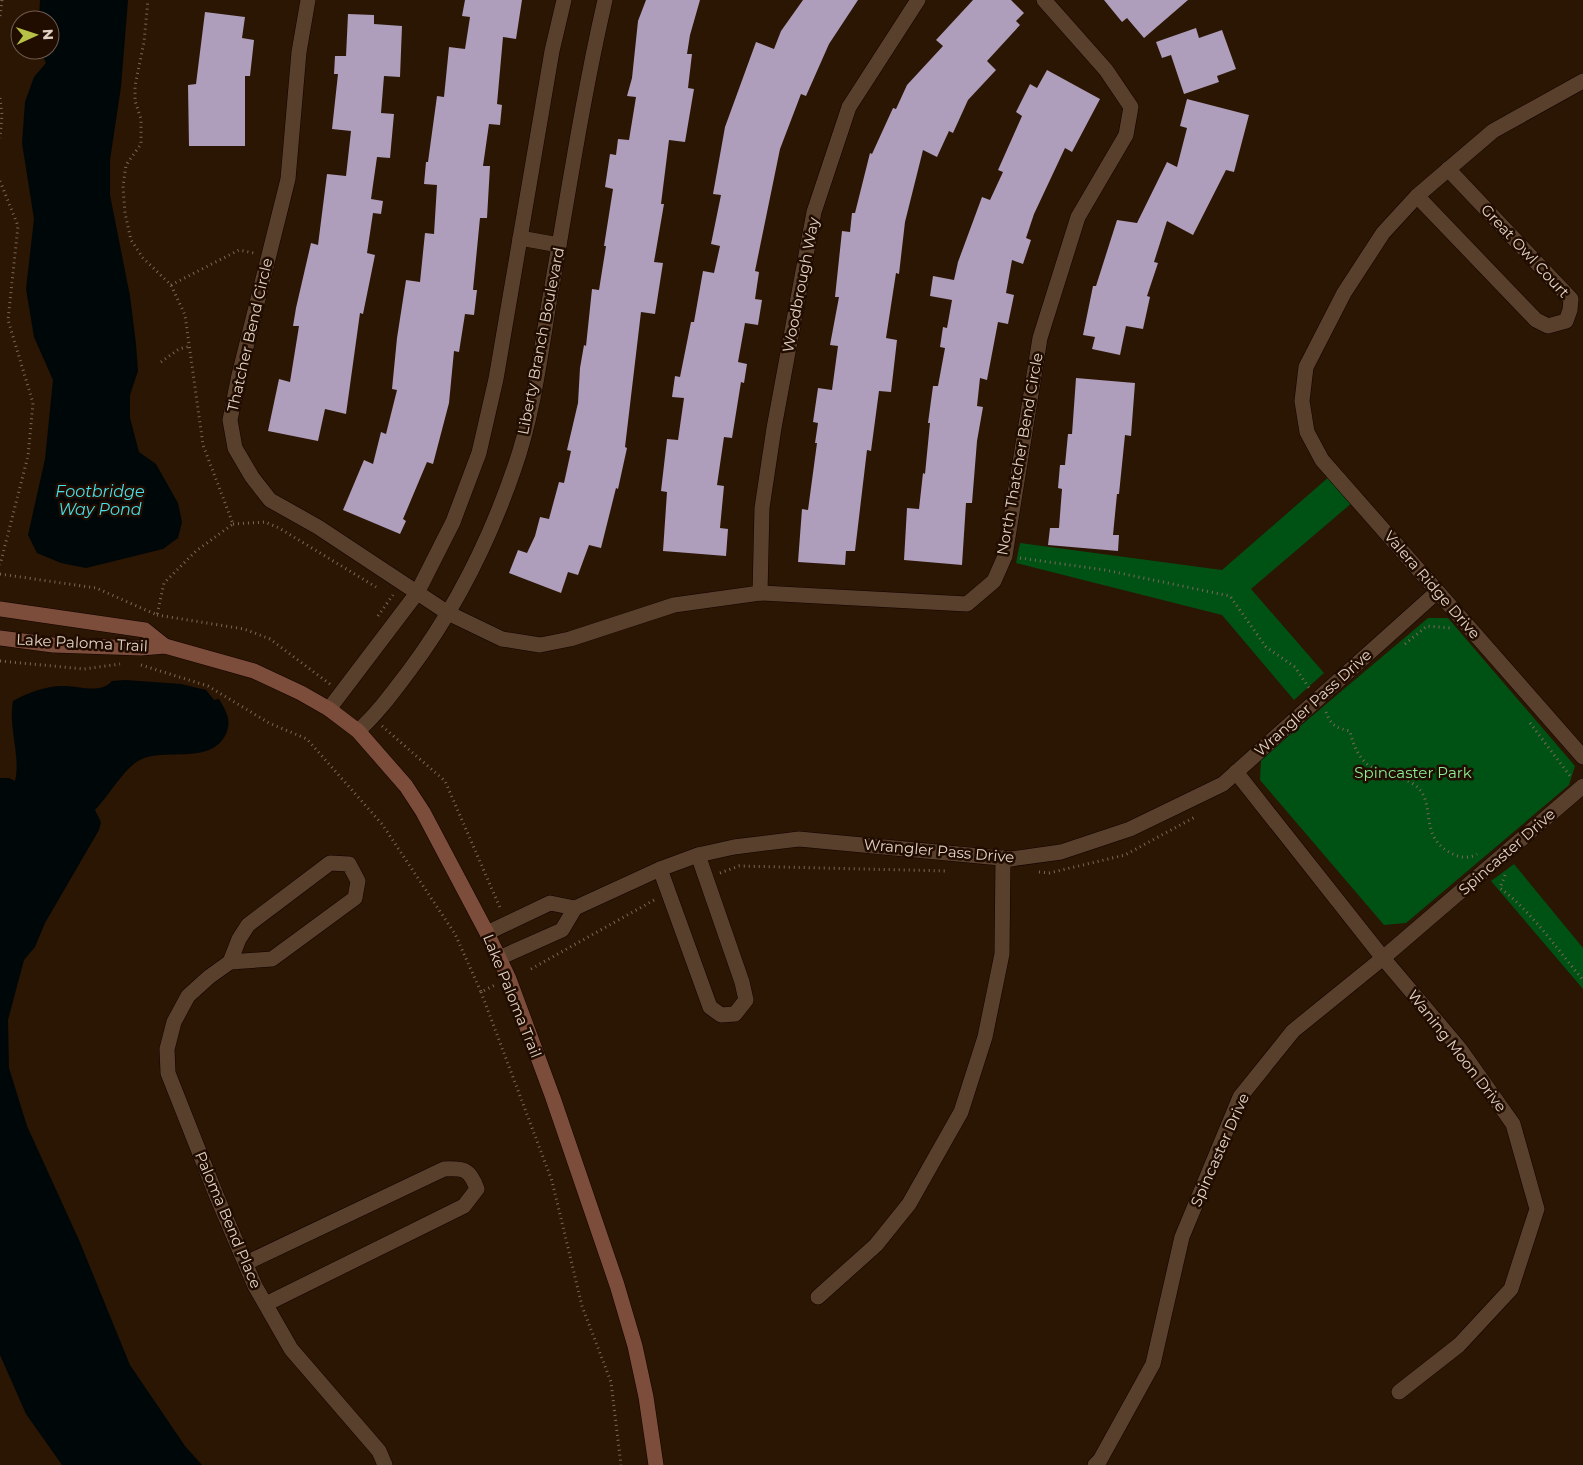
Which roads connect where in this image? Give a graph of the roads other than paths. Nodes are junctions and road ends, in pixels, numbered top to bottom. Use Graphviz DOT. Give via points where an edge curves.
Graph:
graph roads {
  1 [pos="308,0"];
  2 [pos="564,0"];
  3 [pos="605,0"];
  4 [pos="918,0"];
  5 [pos="1044,0"];
  6 [pos="1583,81"];
  7 [pos="1448,169"];
  8 [pos="1417,196"];
  9 [pos="520,238"];
  10 [pos="559,245"];
  11 [pos="1437,592"];
  12 [pos="417,593"];
  13 [pos="760,593"];
  14 [pos="433,603"];
  15 [pos="0,609"];
  16 [pos="448,613"];
  17 [pos="0,638"];
  18 [pos="165,646"];
  19 [pos="329,709"];
  20 [pos="358,731"];
  21 [pos="1583,757"];
  22 [pos="1236,772"];
  23 [pos="1583,786"];
  24 [pos="698,855"];
  25 [pos="1003,858"];
  26 [pos="660,869"];
  27 [pos="575,908"];
  28 [pos="487,933"];
  29 [pos="499,958"];
  30 [pos="1383,958"];
  31 [pos="230,962"];
  32 [pos="246,1263"];
  33 [pos="818,1297"];
  34 [pos="266,1304"];
  35 [pos="1399,1392"];
  36 [pos="386,1465"];
  37 [pos="656,1465"];
  38 [pos="1095,1465"];
  1 -- 12 [label="street, Thatcher Bend Circle" via="299,52 288,178 230,420 236,448 252,478 270,500 318,527"];
  2 -- 9 [label="street" via="552,51"];
  3 -- 10 [label="street, Liberty Branch Boulevard" via="591,58"];
  4 -- 13 [label="street, Woodbrough Way" via="849,107 814,212 765,490"];
  5 -- 13 [label="street, North Thatcher Bend Circle" via="1106,70 1131,107 1126,135 1078,217 1040,338 1005,556 994,582 967,604"];
  6 -- 7 [label="street, Valera Ridge Drive" via="1493,131"];
  7 -- 8 [label="street, Valera Ridge Drive"];
  7 -- 8 [label="street, Great Owl Court" via="1565,291 1571,299 1566,321 1548,326 1536,320"];
  8 -- 11 [label="street, Valera Ridge Drive" via="1383,233 1344,293 1306,367 1302,401 1306,432 1322,460"];
  9 -- 10 [label="street"];
  9 -- 12 [label="street" via="496,378 479,453 453,522"];
  10 -- 16 [label="street, Liberty Branch Boulevard" via="535,386 515,467 486,537"];
  11 -- 21 [label="street, Valera Ridge Drive"];
  11 -- 22 [label="street, Wrangler Pass Drive" via="1321,704"];
  12 -- 14 [label="street, Thatcher Bend Circle"];
  12 -- 19 [label="street"];
  13 -- 16 [label="street, North Thatcher Bend Circle" via="674,605 570,638 540,644 502,639"];
  14 -- 16 [label="street, North Thatcher Bend Circle"];
  15 -- 18 [label="street, Lake Paloma Trail" via="145,630"];
  16 -- 20 [label="street, Liberty Branch Boulevard" via="424,651 373,717"];
  17 -- 18 [label="street, Lake Paloma Trail" via="52,644"];
  18 -- 19 [label="street, Lake Paloma Trail" via="254,671"];
  19 -- 20 [label="street, Lake Paloma Trail"];
  20 -- 28 [label="street, Lake Paloma Trail" via="406,786 423,812"];
  22 -- 25 [label="street, Wrangler Pass Drive" via="1223,784 1130,829 1060,852"];
  22 -- 30 [label="street, Waning Moon Drive"];
  23 -- 30 [label="street, Spincaster Drive"];
  24 -- 25 [label="street, Wrangler Pass Drive" via="799,839"];
  24 -- 26 [label="street, Wrangler Pass Drive"];
  24 -- 26 [label="street" via="742,982 746,1000 735,1014 720,1015 710,1007"];
  25 -- 33 [label="street" via="1002,954 985,1037 962,1112 909,1204 876,1245"];
  26 -- 27 [label="street, Wrangler Pass Drive"];
  27 -- 28 [label="street" via="550,903"];
  27 -- 29 [label="street" via="562,930"];
  28 -- 29 [label="street, Lake Paloma Trail"];
  29 -- 37 [label="street, Lake Paloma Trail" via="553,1098 622,1303 646,1397"];
  30 -- 35 [label="street, Waning Moon Drive" via="1460,1049 1514,1124 1537,1210 1511,1289 1459,1345"];
  30 -- 38 [label="street, Spincaster Drive" via="1293,1031 1240,1097 1182,1237 1153,1364"];
  31 -- 31 [label="street, Paloma Bend Place" via="272,959 355,898 358,881 348,864 330,863 248,925"];
  31 -- 32 [label="street, Paloma Bend Place" via="188,996 174,1022 167,1049 168,1072 213,1189"];
  32 -- 34 [label="street, Paloma Bend Place"];
  32 -- 34 [label="street" via="444,1169 461,1168 473,1176 477,1189 464,1206"];
  34 -- 36 [label="street, Paloma Bend Place" via="291,1349 379,1451"];
}
